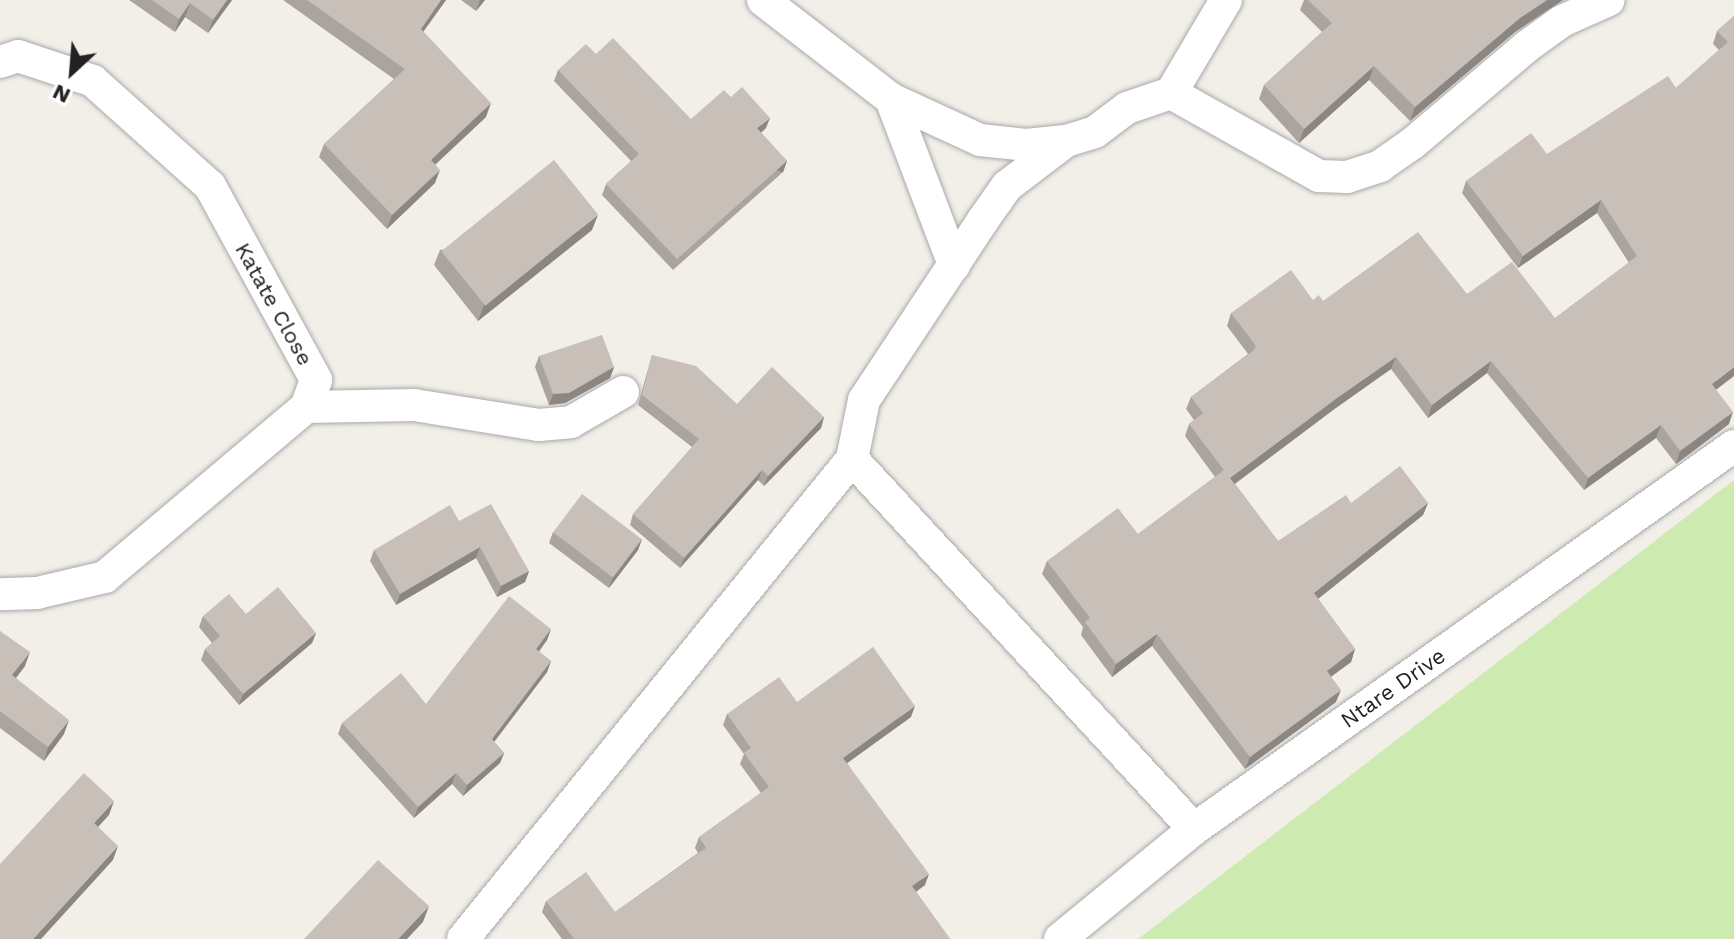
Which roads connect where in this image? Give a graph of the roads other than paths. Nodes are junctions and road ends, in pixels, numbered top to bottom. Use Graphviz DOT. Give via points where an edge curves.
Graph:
graph roads {
  1 [pos="763,0"];
  2 [pos="1226,0"];
  3 [pos="1609,0"];
  4 [pos="0,62"];
  5 [pos="1171,93"];
  6 [pos="891,99"];
  7 [pos="1066,141"];
  8 [pos="954,265"];
  9 [pos="623,392"];
  10 [pos="306,407"];
  11 [pos="1734,446"];
  12 [pos="852,459"];
  13 [pos="0,594"];
  14 [pos="1194,829"];
  15 [pos="463,939"];
  16 [pos="1060,939"];
  1 -- 6 [label="street"];
  2 -- 5 [label="street"];
  3 -- 5 [label="street" via="1562,21 1526,47 1402,151 1347,177 1319,176"];
  4 -- 10 [label="street, Katate Close" via="18,56 93,81 210,186 316,380"];
  5 -- 7 [label="street" via="1127,108 1095,132"];
  6 -- 7 [label="street" via="980,140 1026,145"];
  6 -- 8 [label="street"];
  7 -- 8 [label="street" via="1007,186"];
  8 -- 12 [label="street" via="864,400"];
  9 -- 10 [label="street" via="571,422 539,425 414,405"];
  10 -- 13 [label="street" via="105,577 37,593"];
  11 -- 14 [label="street, Ntare Drive"];
  12 -- 14 [label="street"];
  12 -- 15 [label="street"];
  14 -- 16 [label="street, Ntare Drive"];
}
